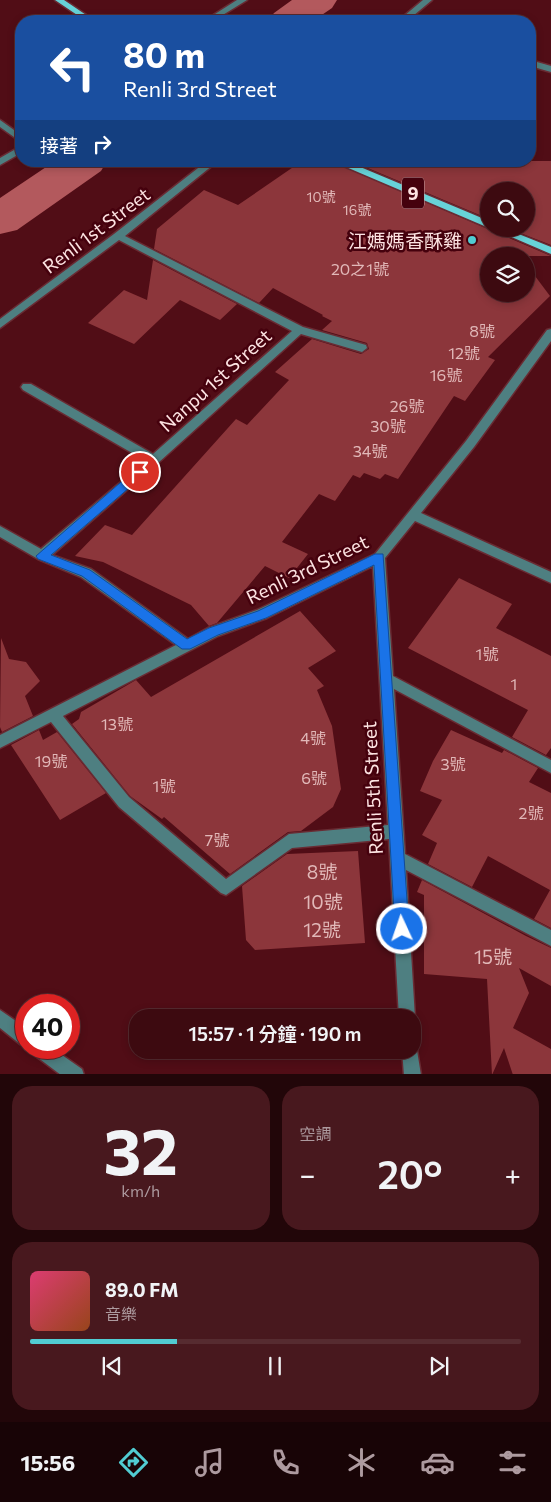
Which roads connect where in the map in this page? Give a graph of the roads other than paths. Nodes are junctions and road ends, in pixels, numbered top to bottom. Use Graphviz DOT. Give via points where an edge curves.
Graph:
graph roads {
  1 [pos="59,0"];
  2 [pos="242,0"];
  3 [pos="428,0"];
  4 [pos="82,15"];
  5 [pos="218,15"];
  6 [pos="409,15"];
  7 [pos="536,65"];
  8 [pos="551,69"];
  9 [pos="0,123"];
  10 [pos="15,134"];
  11 [pos="15,153"];
  12 [pos="0,162"];
  13 [pos="205,167"];
  14 [pos="351,167"];
  15 [pos="480,221"];
  16 [pos="118,236"];
  17 [pos="517,237"];
  18 [pos="551,251"];
  19 [pos="0,324"];
  20 [pos="299,330"];
  21 [pos="551,333"];
  22 [pos="362,348"];
  23 [pos="27,387"];
  24 [pos="154,460"];
  25 [pos="413,515"];
  26 [pos="0,532"];
  27 [pos="42,556"];
  28 [pos="379,557"];
  29 [pos="551,578"];
  30 [pos="186,645"];
  31 [pos="387,679"];
  32 [pos="54,715"];
  33 [pos="0,742"];
  34 [pos="551,767"];
  35 [pos="396,831"];
  36 [pos="398,858"];
  37 [pos="551,938"];
  38 [pos="406,1009"];
  39 [pos="0,1018"];
  40 [pos="15,1030"];
  41 [pos="55,1059"];
  42 [pos="411,1059"];
  43 [pos="76,1074"];
  44 [pos="413,1074"];
  1 -- 4 [label="main road"];
  2 -- 5 [label="street"];
  3 -- 6 [label="street"];
  7 -- 8 [label="street"];
  9 -- 10 [label="street"];
  11 -- 12 [label="street"];
  13 -- 16 [label="street, Renli 1st Street"];
  14 -- 15 [label="main road, 9"];
  16 -- 19 [label="street, Renli 1st Street"];
  16 -- 20 [label="street, Nanpu 1st Street"];
  17 -- 18 [label="main road"];
  20 -- 22 [label="street, Nanpu 1st Street"];
  20 -- 24 [label="street, Nanpu 1st Street"];
  21 -- 25 [label="street, Renli 3rd Street" via="470,444"];
  23 -- 24 [label="street"];
  24 -- 27 [label="street, Nanpu 1st Street"];
  25 -- 28 [label="street, Renli 3rd Street"];
  25 -- 29 [label="street"];
  26 -- 27 [label="street"];
  27 -- 30 [label="street" via="86,573"];
  28 -- 30 [label="street, Renli 3rd Street" via="262,614"];
  28 -- 31 [label="street, Renli 5th Street"];
  30 -- 32 [label="street, Renli 3rd Street"];
  31 -- 34 [label="street"];
  31 -- 35 [label="street, Renli 5th Street"];
  32 -- 33 [label="street, Renli 3rd Street"];
  32 -- 35 [label="street" via="124,802 226,888 289,841"];
  35 -- 36 [label="street, Renli 5th Street"];
  36 -- 37 [label="street"];
  36 -- 38 [label="street, Renli 5th Street"];
  39 -- 40 [label="street"];
  41 -- 43 [label="street"];
  42 -- 44 [label="street"];
}
